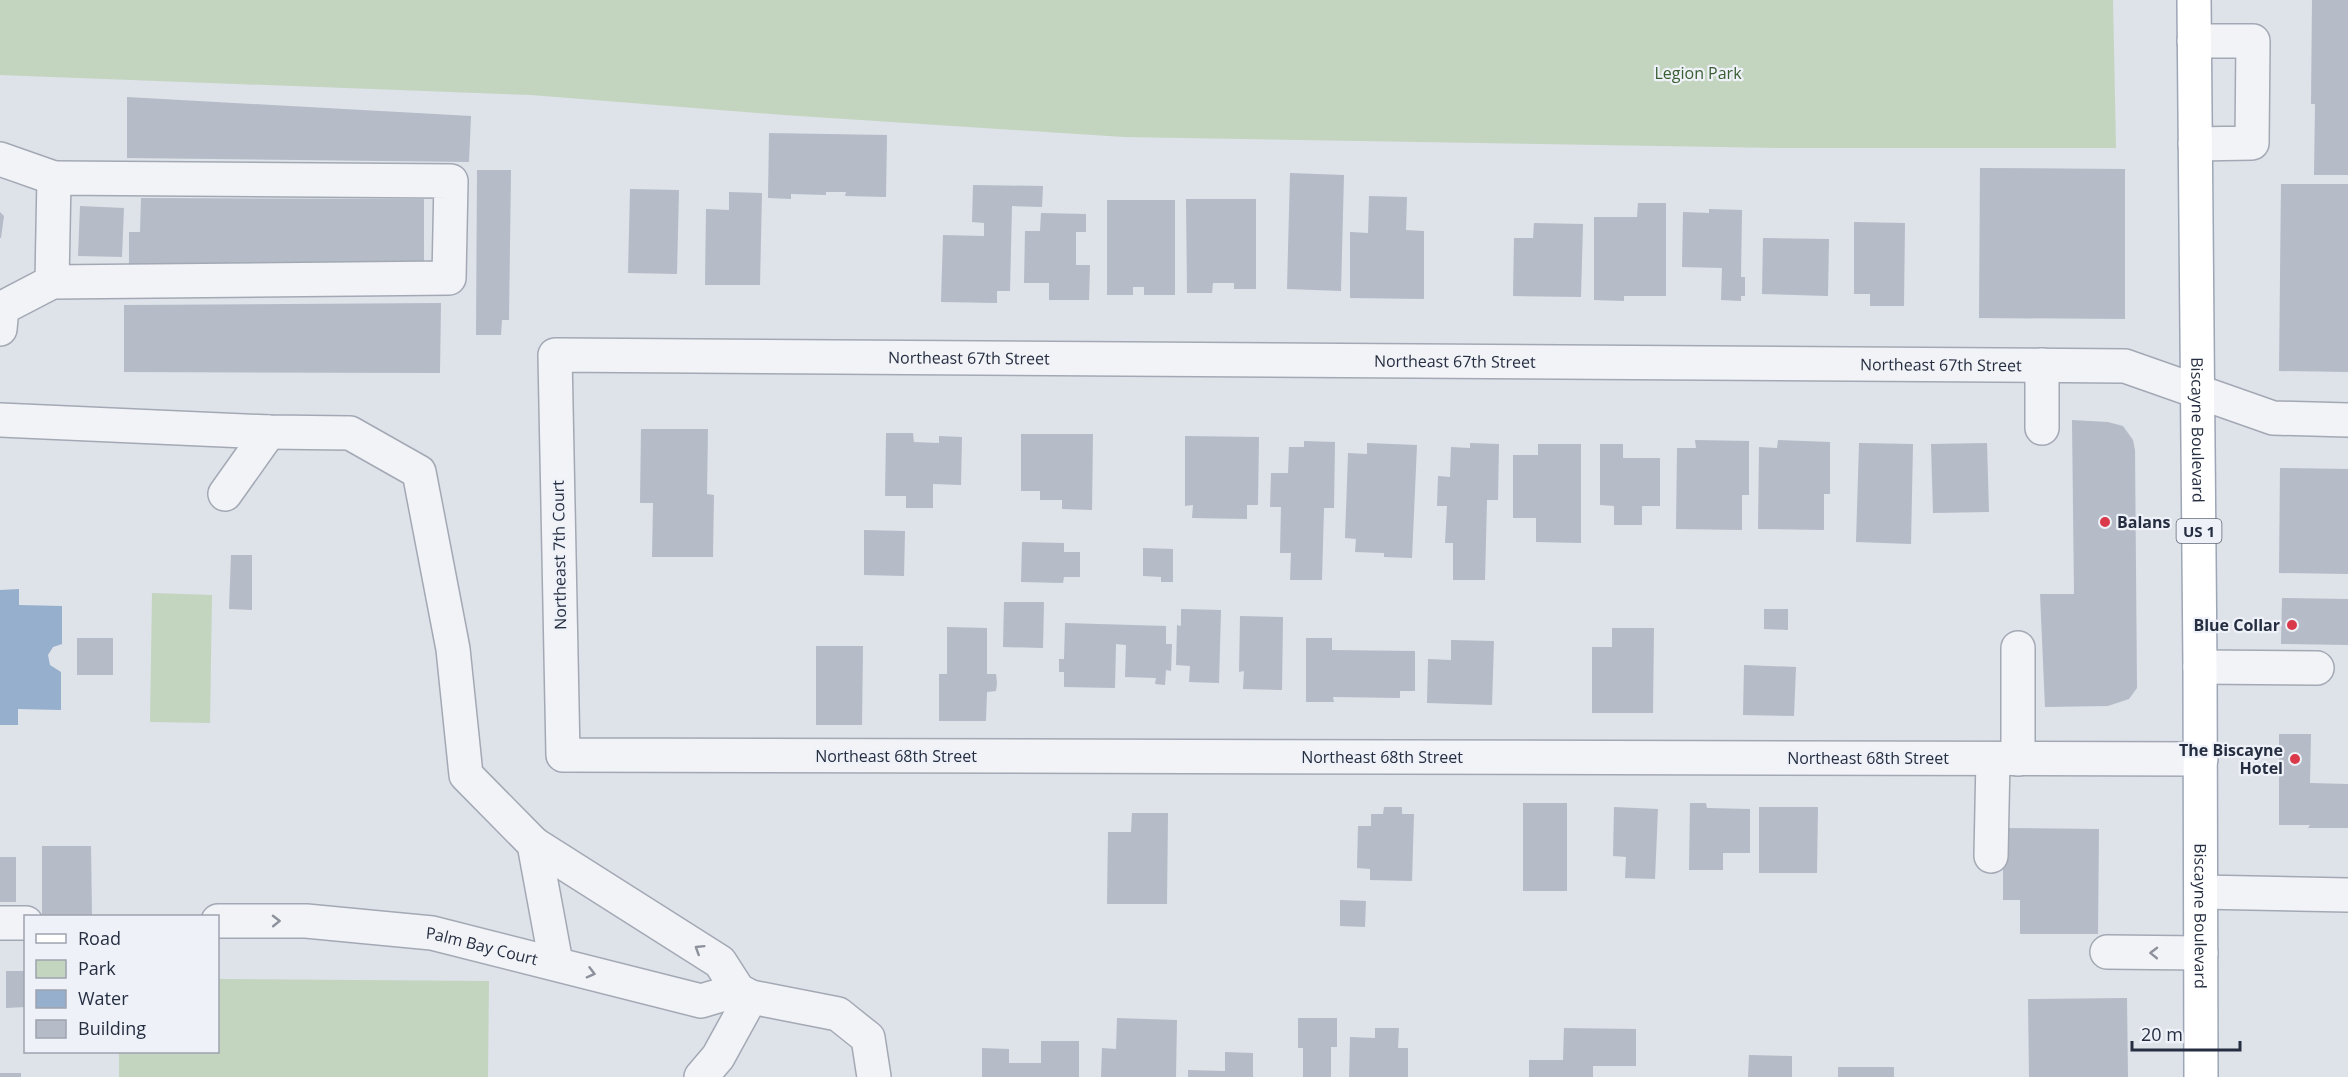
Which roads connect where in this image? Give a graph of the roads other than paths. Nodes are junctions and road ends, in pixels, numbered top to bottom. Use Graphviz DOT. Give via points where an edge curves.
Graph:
graph roads {
  1 [pos="2194,0"];
  2 [pos="2194,41"];
  3 [pos="2195,144"];
  4 [pos="0,159"];
  5 [pos="54,178"];
  6 [pos="52,282"];
  7 [pos="0,315"];
  8 [pos="555,355"];
  9 [pos="2042,365"];
  10 [pos="2198,392"];
  11 [pos="0,420"];
  12 [pos="2348,420"];
  13 [pos="2042,428"];
  14 [pos="269,432"];
  15 [pos="225,494"];
  16 [pos="2018,648"];
  17 [pos="2200,667"];
  18 [pos="2317,668"];
  19 [pos="563,755"];
  20 [pos="2006,759"];
  21 [pos="2201,759"];
  22 [pos="534,844"];
  23 [pos="1991,856"];
  24 [pos="2201,892"];
  25 [pos="2348,895"];
  26 [pos="219,921"];
  27 [pos="0,923"];
  28 [pos="24,923"];
  29 [pos="2107,952"];
  30 [pos="2201,953"];
  31 [pos="556,963"];
  32 [pos="745,994"];
  33 [pos="701,1077"];
  34 [pos="874,1077"];
  35 [pos="2201,1077"];
  1 -- 2 [label="main road, Biscayne Boulevard / US 1"];
  2 -- 3 [label="main road, Biscayne Boulevard / US 1"];
  2 -- 3 [label="street" via="2253,41 2252,143"];
  3 -- 10 [label="main road, Biscayne Boulevard / US 1"];
  4 -- 5 [label="street"];
  5 -- 6 [label="street"];
  5 -- 6 [label="street" via="451,181 450,256 449,278"];
  6 -- 7 [label="street"];
  8 -- 9 [label="street, Northeast 67th Street"];
  8 -- 19 [label="street, Northeast 7th Court"];
  9 -- 10 [label="street, Northeast 67th Street" via="2125,366"];
  9 -- 13 [label="street"];
  10 -- 12 [label="street, Northeast 67th Street" via="2273,418"];
  10 -- 17 [label="main road, Biscayne Boulevard / US 1"];
  11 -- 14 [label="street"];
  14 -- 15 [label="street"];
  14 -- 22 [label="street" via="350,433 419,472 453,649 466,775"];
  16 -- 20 [label="street"];
  17 -- 18 [label="street"];
  17 -- 21 [label="main road, Biscayne Boulevard / US 1"];
  19 -- 20 [label="street, Northeast 68th Street"];
  20 -- 21 [label="street, Northeast 68th Street"];
  20 -- 23 [label="street"];
  21 -- 24 [label="main road, Biscayne Boulevard / US 1"];
  22 -- 31 [label="street"];
  32 -- 22 [label="street, one-way" via="720,962"];
  24 -- 25 [label="street"];
  24 -- 30 [label="main road, Biscayne Boulevard / US 1"];
  26 -- 31 [label="street, Palm Bay Court, one-way" via="306,921 432,933"];
  27 -- 28 [label="street"];
  30 -- 29 [label="street, one-way"];
  30 -- 35 [label="main road, Biscayne Boulevard / US 1"];
  31 -- 32 [label="street, Palm Bay Court, one-way" via="701,1001"];
  32 -- 33 [label="street" via="718,1058"];
  32 -- 34 [label="street, Palm Bay Court" via="838,1014 868,1038"];
}
